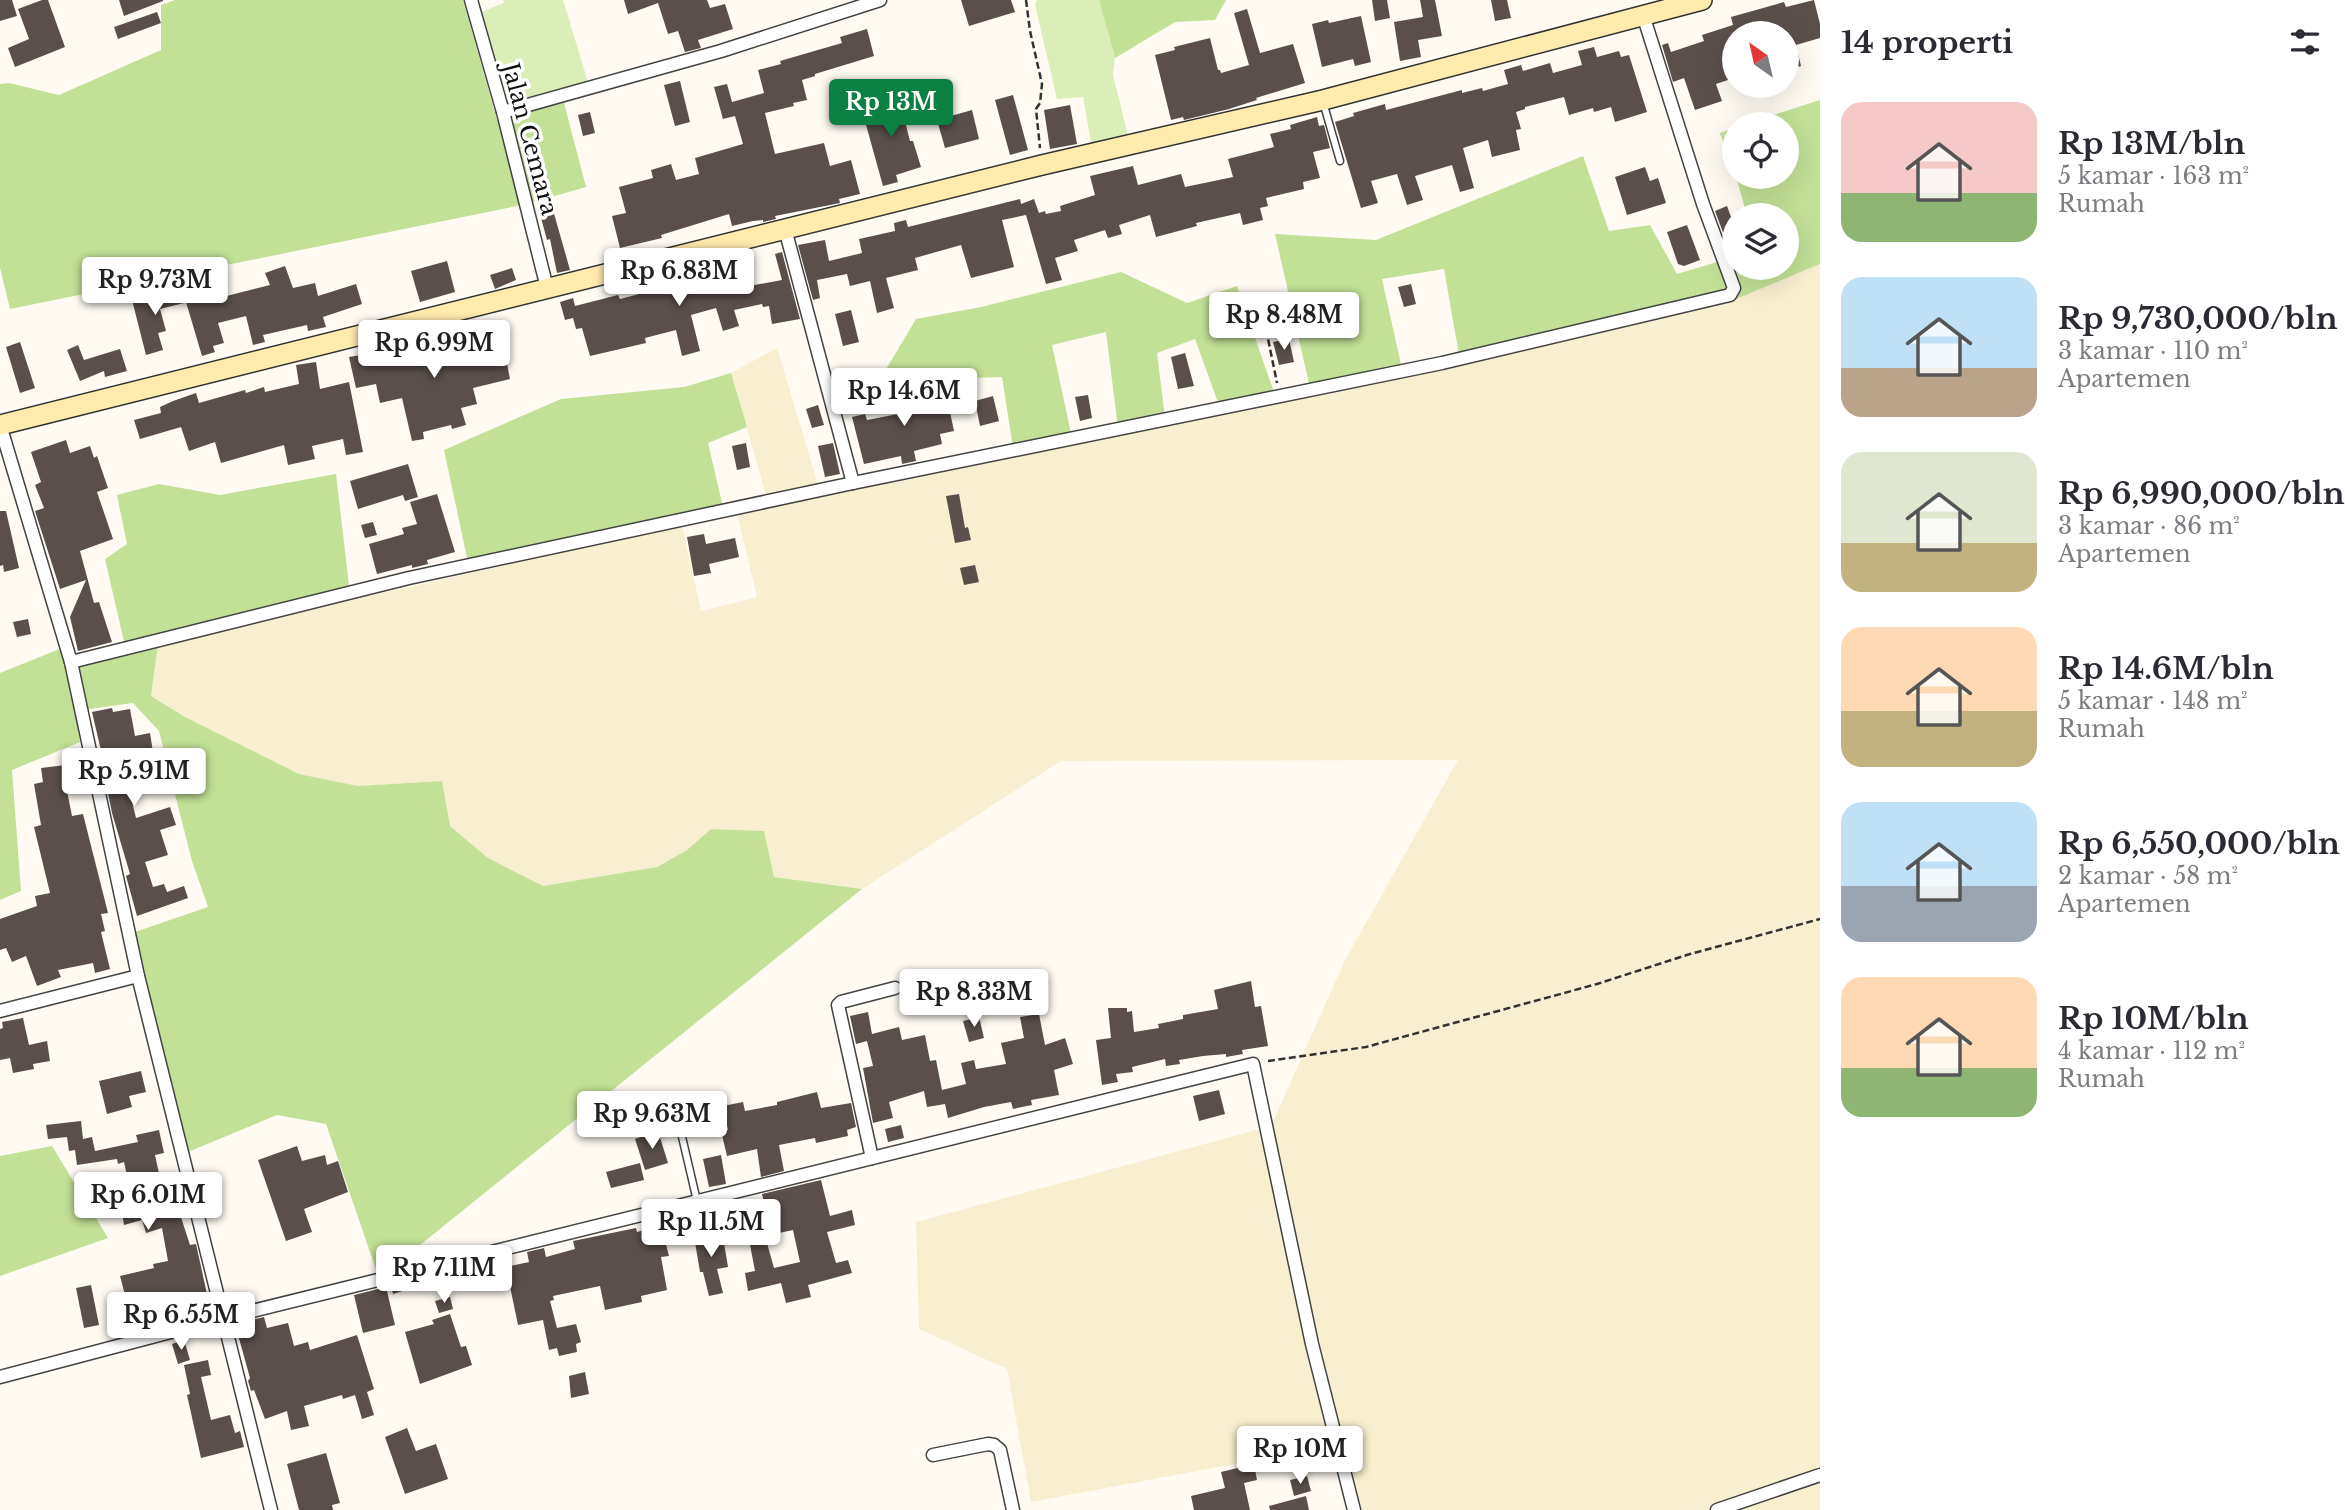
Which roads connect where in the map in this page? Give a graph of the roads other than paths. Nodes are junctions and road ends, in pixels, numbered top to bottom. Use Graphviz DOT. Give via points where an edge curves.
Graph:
graph roads {
  1 [pos="471,0"];
  2 [pos="880,0"];
  3 [pos="1702,0"];
  4 [pos="1643,15"];
  5 [pos="1323,100"];
  6 [pos="503,112"];
  7 [pos="1340,161"];
  8 [pos="785,229"];
  9 [pos="547,288"];
  10 [pos="0,425"];
  11 [pos="853,483"];
  12 [pos="71,662"];
  13 [pos="138,976"];
  14 [pos="894,988"];
  15 [pos="0,1011"];
  16 [pos="676,1111"];
  17 [pos="872,1158"];
  18 [pos="697,1201"];
  19 [pos="225,1318"];
  20 [pos="0,1377"];
  21 [pos="933,1455"];
  22 [pos="1820,1475"];
  23 [pos="271,1510"];
  24 [pos="1013,1510"];
  25 [pos="1354,1510"];
  26 [pos="1717,1510"];
  1 -- 6 [label="street, Jalan Cemara"];
  2 -- 6 [label="street"];
  3 -- 4 [label="street"];
  4 -- 5 [label="street"];
  4 -- 11 [label="street" via="1733,293 1442,363"];
  5 -- 7 [label="lane"];
  5 -- 8 [label="street"];
  6 -- 9 [label="street, Jalan Cemara"];
  8 -- 9 [label="street"];
  8 -- 11 [label="street"];
  9 -- 10 [label="street"];
  10 -- 12 [label="street"];
  11 -- 12 [label="street" via="409,578"];
  12 -- 13 [label="street"];
  13 -- 15 [label="street"];
  13 -- 19 [label="street"];
  14 -- 17 [label="street" via="838,1005"];
  16 -- 18 [label="lane"];
  17 -- 18 [label="street"];
  17 -- 25 [label="street" via="1253,1064 1312,1343"];
  18 -- 19 [label="street"];
  19 -- 20 [label="street"];
  19 -- 23 [label="street"];
  21 -- 24 [label="street" via="994,1445 1000,1450"];
  22 -- 26 [label="street"];
}
